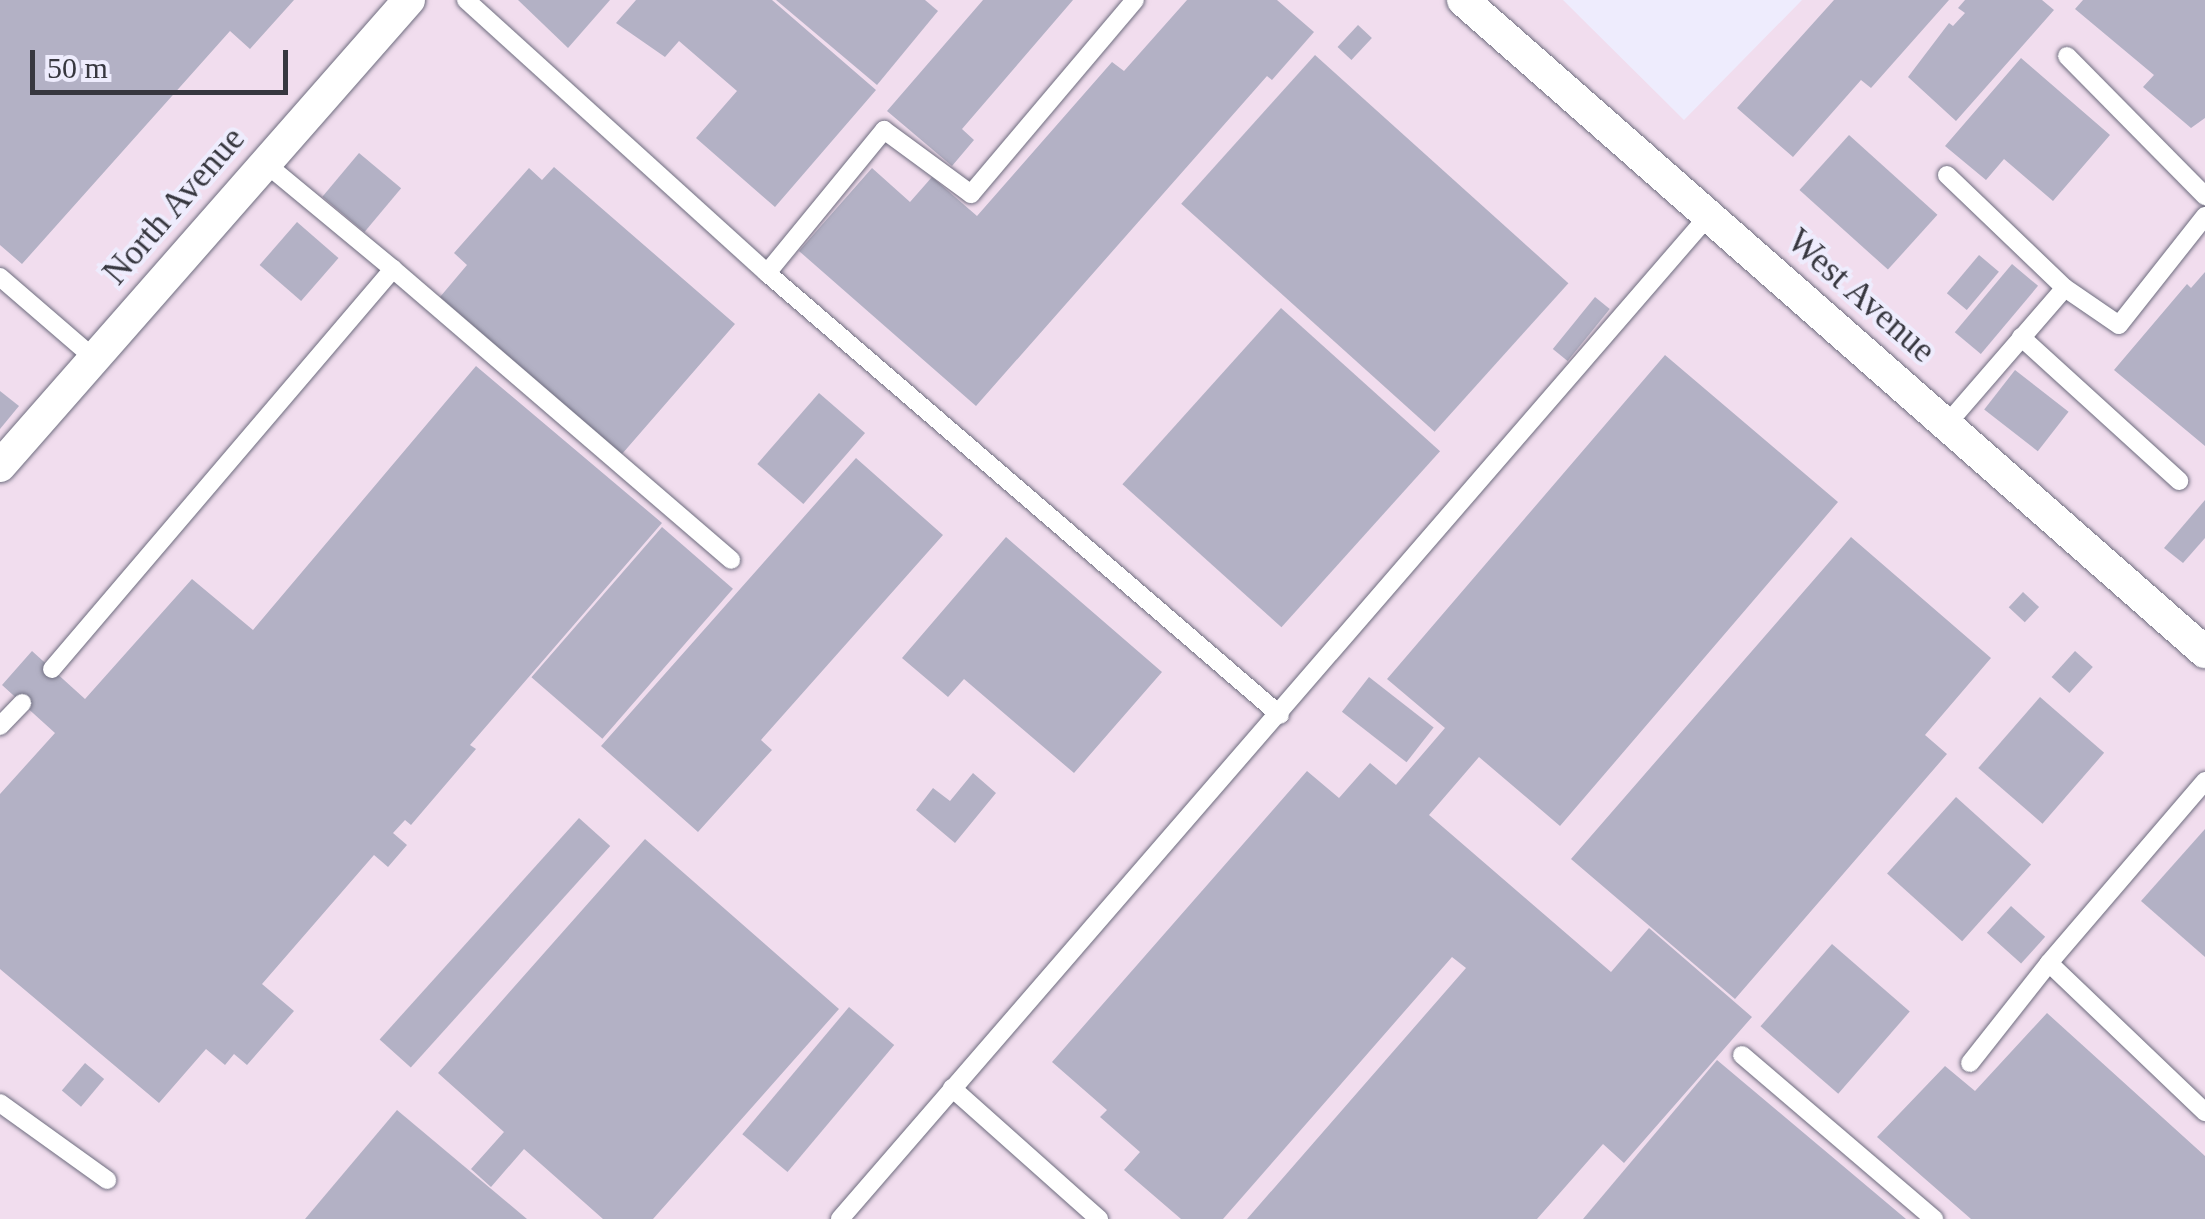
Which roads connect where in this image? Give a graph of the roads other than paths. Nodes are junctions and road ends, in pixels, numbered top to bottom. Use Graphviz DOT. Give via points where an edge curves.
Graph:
graph roads {
  1 [pos="409,0"];
  2 [pos="466,0"];
  3 [pos="1134,0"];
  4 [pos="1463,0"];
  5 [pos="2066,56"];
  6 [pos="265,163"];
  7 [pos="1947,175"];
  8 [pos="2205,196"];
  9 [pos="1709,216"];
  10 [pos="2205,216"];
  11 [pos="393,269"];
  12 [pos="767,273"];
  13 [pos="0,277"];
  14 [pos="2064,288"];
  15 [pos="2021,337"];
  16 [pos="94,358"];
  17 [pos="1947,424"];
  18 [pos="0,466"];
  19 [pos="2179,481"];
  20 [pos="732,560"];
  21 [pos="2205,652"];
  22 [pos="52,669"];
  23 [pos="22,702"];
  24 [pos="1280,715"];
  25 [pos="0,726"];
  26 [pos="2205,780"];
  27 [pos="2049,963"];
  28 [pos="1742,1056"];
  29 [pos="1970,1063"];
  30 [pos="952,1088"];
  31 [pos="0,1102"];
  32 [pos="2205,1112"];
  33 [pos="107,1180"];
  34 [pos="840,1219"];
  35 [pos="1098,1219"];
  36 [pos="1934,1219"];
  1 -- 6 [label="street, North Avenue"];
  2 -- 12 [label="lane"];
  3 -- 12 [label="lane" via="971,194 884,130"];
  4 -- 9 [label="street, West Avenue"];
  5 -- 8 [label="lane"];
  6 -- 11 [label="lane"];
  6 -- 16 [label="street, North Avenue"];
  7 -- 14 [label="lane"];
  9 -- 17 [label="street, West Avenue"];
  9 -- 24 [label="lane"];
  10 -- 14 [label="lane" via="2119,325"];
  11 -- 20 [label="lane"];
  11 -- 22 [label="lane"];
  12 -- 24 [label="lane"];
  13 -- 16 [label="lane"];
  14 -- 15 [label="lane"];
  15 -- 17 [label="lane"];
  15 -- 19 [label="lane"];
  16 -- 18 [label="street, North Avenue"];
  17 -- 21 [label="street, West Avenue"];
  23 -- 25 [label="lane"];
  24 -- 30 [label="lane"];
  26 -- 27 [label="lane"];
  27 -- 29 [label="lane"];
  27 -- 32 [label="lane"];
  28 -- 36 [label="lane"];
  30 -- 34 [label="lane"];
  30 -- 35 [label="lane"];
  31 -- 33 [label="lane"];
}
